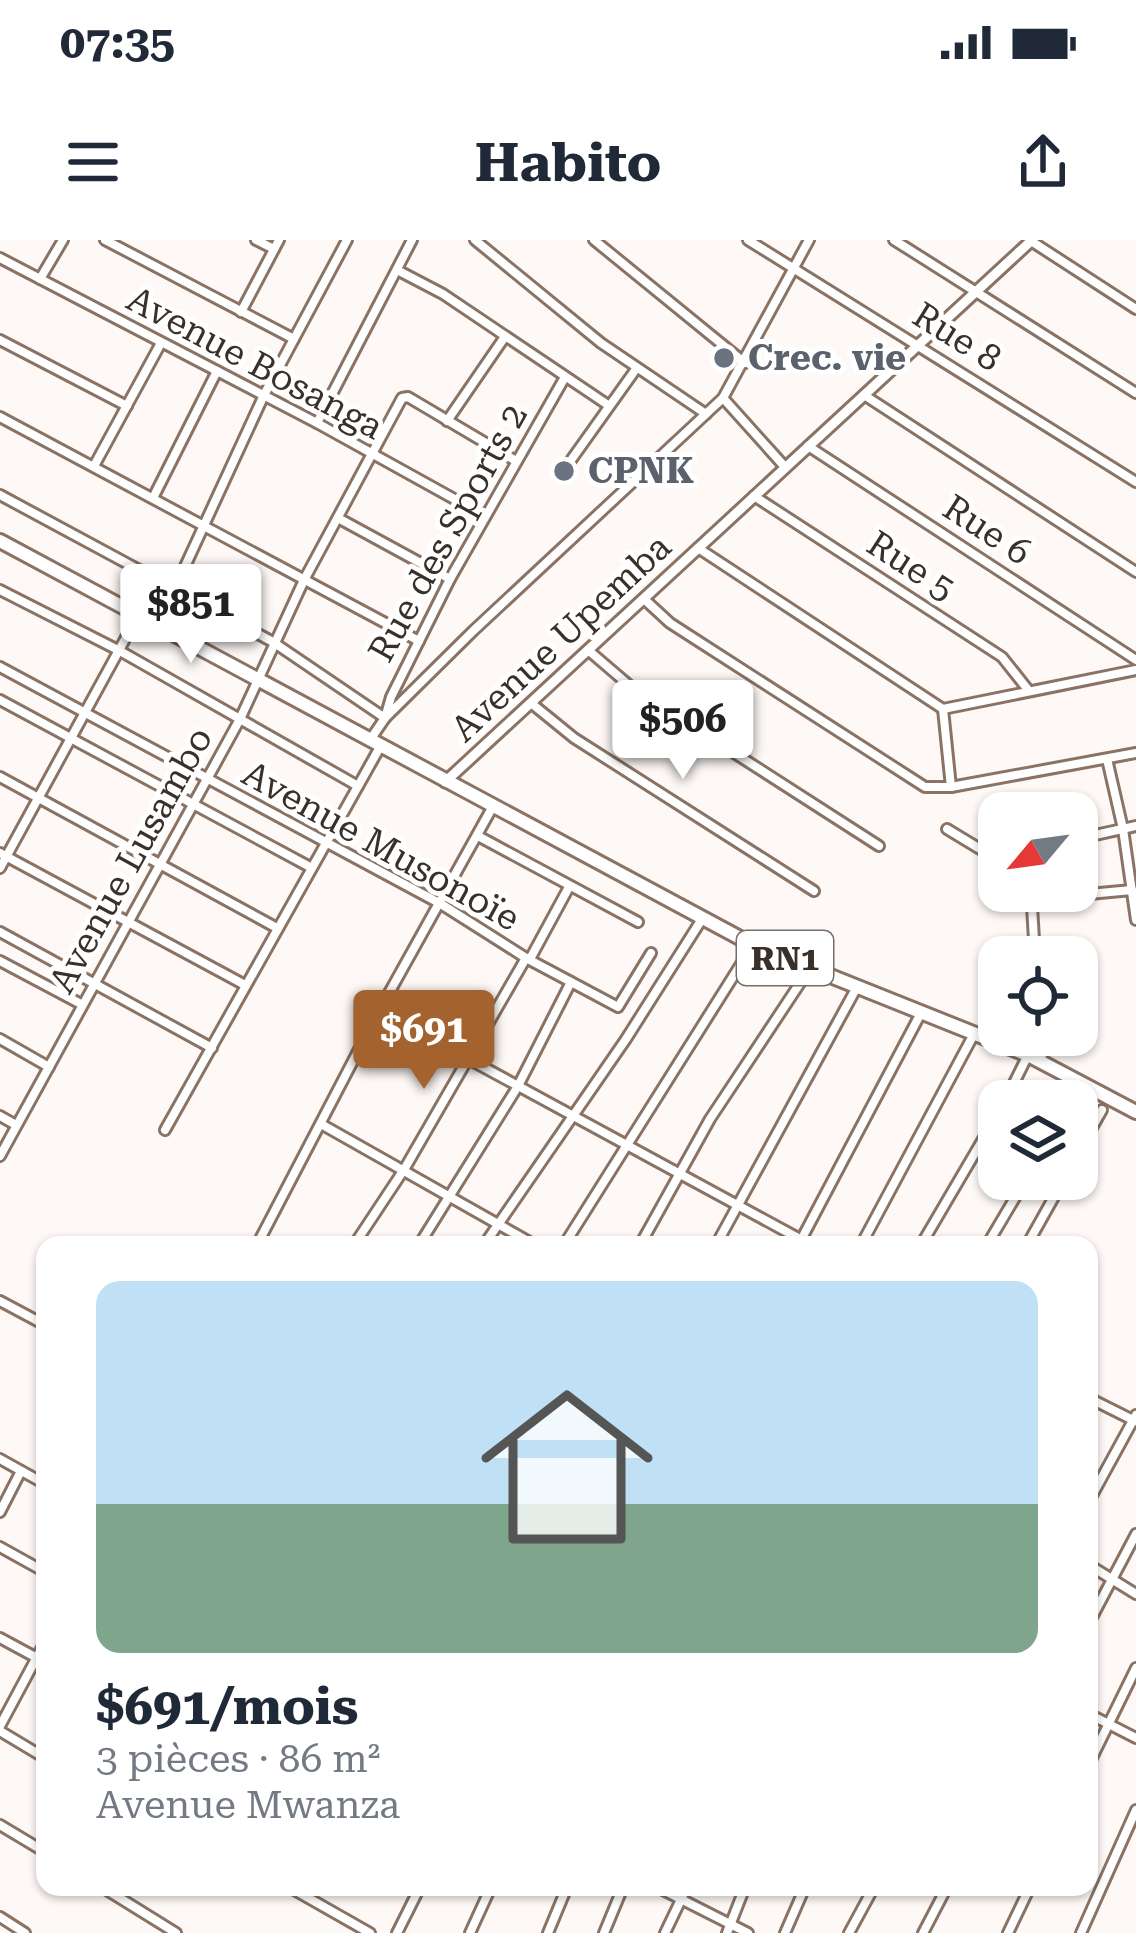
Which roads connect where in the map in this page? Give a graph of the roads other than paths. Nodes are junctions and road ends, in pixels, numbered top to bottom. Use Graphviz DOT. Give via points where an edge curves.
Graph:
graph roads {
  1 [pos="63,240"];
  2 [pos="105,240"];
  3 [pos="256,240"];
  4 [pos="347,240"];
  5 [pos="475,240"];
  6 [pos="594,240"];
  7 [pos="748,240"];
  8 [pos="808,240"];
  9 [pos="894,240"];
  10 [pos="1031,240"];
  11 [pos="408,242"];
  12 [pos="276,245"];
  13 [pos="0,258"];
  14 [pos="794,269"];
  15 [pos="399,272"];
  16 [pos="40,279"];
  17 [pos="976,292"];
  18 [pos="1136,308"];
  19 [pos="241,312"];
  20 [pos="504,338"];
  21 [pos="294,339"];
  22 [pos="0,340"];
  23 [pos="161,343"];
  24 [pos="920,344"];
  25 [pos="746,363"];
  26 [pos="636,368"];
  27 [pos="217,371"];
  28 [pos="565,377"];
  29 [pos="1136,393"];
  30 [pos="863,394"];
  31 [pos="264,395"];
  32 [pos="723,398"];
  33 [pos="608,405"];
  34 [pos="127,406"];
  35 [pos="706,414"];
  36 [pos="0,417"];
  37 [pos="447,421"];
  38 [pos="317,423"];
  39 [pos="808,446"];
  40 [pos="371,456"];
  41 [pos="516,461"];
  42 [pos="94,466"];
  43 [pos="785,467"];
  44 [pos="564,470"];
  45 [pos="1136,482"];
  46 [pos="0,495"];
  47 [pos="754,496"];
  48 [pos="153,498"];
  49 [pos="485,516"];
  50 [pos="338,518"];
  51 [pos="206,526"];
  52 [pos="0,541"];
  53 [pos="698,548"];
  54 [pos="1136,572"];
  55 [pos="159,577"];
  56 [pos="450,579"];
  57 [pos="304,580"];
  58 [pos="176,586"];
  59 [pos="0,590"];
  60 [pos="644,599"];
  61 [pos="139,615"];
  62 [pos="419,641"];
  63 [pos="273,642"];
  64 [pos="588,650"];
  65 [pos="120,651"];
  66 [pos="1136,660"];
  67 [pos="0,667"];
  68 [pos="1136,670"];
  69 [pos="257,679"];
  70 [pos="1029,692"];
  71 [pos="0,700"];
  72 [pos="531,703"];
  73 [pos="944,709"];
  74 [pos="86,714"];
  75 [pos="385,718"];
  76 [pos="240,719"];
  77 [pos="74,738"];
  78 [pos="375,744"];
  79 [pos="1136,753"];
  80 [pos="1107,759"];
  81 [pos="0,777"];
  82 [pos="205,780"];
  83 [pos="445,782"];
  84 [pos="358,786"];
  85 [pos="951,787"];
  86 [pos="40,797"];
  87 [pos="193,803"];
  88 [pos="492,808"];
  89 [pos="1136,826"];
  90 [pos="1124,829"];
  91 [pos="947,830"];
  92 [pos="1098,835"];
  93 [pos="478,836"];
  94 [pos="325,842"];
  95 [pos="879,846"];
  96 [pos="978,848"];
  97 [pos="3,855"];
  98 [pos="160,863"];
  99 [pos="310,867"];
  100 [pos="0,868"];
  101 [pos="569,886"];
  102 [pos="1132,890"];
  103 [pos="814,891"];
  104 [pos="440,904"];
  105 [pos="702,919"];
  106 [pos="1136,920"];
  107 [pos="128,922"];
  108 [pos="638,922"];
  109 [pos="277,928"];
  110 [pos="0,932"];
  111 [pos="1034,936"];
  112 [pos="753,945"];
  113 [pos="651,953"];
  114 [pos="528,959"];
  115 [pos="0,961"];
  116 [pos="810,968"];
  117 [pos="96,982"];
  118 [pos="571,982"];
  119 [pos="245,985"];
  120 [pos="857,987"];
  121 [pos="81,1004"];
  122 [pos="379,1011"];
  123 [pos="922,1011"];
  124 [pos="974,1033"];
  125 [pos="978,1035"];
  126 [pos="0,1039"];
  127 [pos="212,1048"];
  128 [pos="1030,1056"];
  129 [pos="1042,1056"];
  130 [pos="468,1060"];
  131 [pos="1042,1062"];
  132 [pos="49,1067"];
  133 [pos="1078,1080"];
  134 [pos="518,1087"];
  135 [pos="1098,1091"];
  136 [pos="1102,1110"];
  137 [pos="1136,1112"];
  138 [pos="0,1116"];
  139 [pos="1098,1117"];
  140 [pos="573,1118"];
  141 [pos="321,1124"];
  142 [pos="16,1125"];
  143 [pos="165,1130"];
  144 [pos="628,1146"];
  145 [pos="978,1148"];
  146 [pos="0,1156"];
  147 [pos="405,1168"];
  148 [pos="678,1174"];
  149 [pos="452,1196"];
  150 [pos="1014,1200"];
  151 [pos="1052,1200"];
  152 [pos="737,1204"];
  153 [pos="499,1224"];
  154 [pos="788,1234"];
  155 [pos="262,1236"];
  156 [pos="360,1236"];
  157 [pos="425,1236"];
  158 [pos="490,1236"];
  159 [pos="520,1236"];
  160 [pos="570,1236"];
  161 [pos="645,1236"];
  162 [pos="721,1236"];
  163 [pos="792,1236"];
  164 [pos="809,1236"];
  165 [pos="866,1236"];
  166 [pos="926,1236"];
  167 [pos="992,1236"];
  168 [pos="1032,1236"];
  169 [pos="0,1301"];
  170 [pos="36,1320"];
  171 [pos="1098,1402"];
  172 [pos="1135,1419"];
  173 [pos="0,1460"];
  174 [pos="21,1471"];
  175 [pos="36,1479"];
  176 [pos="1098,1485"];
  177 [pos="0,1512"];
  178 [pos="1136,1534"];
  179 [pos="0,1546"];
  180 [pos="36,1568"];
  181 [pos="1098,1571"];
  182 [pos="1112,1580"];
  183 [pos="1136,1594"];
  184 [pos="1098,1606"];
  185 [pos="0,1638"];
  186 [pos="36,1657"];
  187 [pos="36,1660"];
  188 [pos="1136,1668"];
  189 [pos="1098,1719"];
  190 [pos="1108,1724"];
  191 [pos="0,1729"];
  192 [pos="1136,1738"];
  193 [pos="1098,1745"];
  194 [pos="36,1752"];
  195 [pos="1136,1810"];
  196 [pos="0,1825"];
  197 [pos="36,1847"];
  198 [pos="1098,1895"];
  199 [pos="116,1896"];
  200 [pos="307,1896"];
  201 [pos="416,1896"];
  202 [pos="487,1896"];
  203 [pos="563,1896"];
  204 [pos="619,1896"];
  205 [pos="675,1896"];
  206 [pos="682,1896"];
  207 [pos="742,1896"];
  208 [pos="801,1896"];
  209 [pos="869,1896"];
  210 [pos="942,1896"];
  211 [pos="1026,1896"];
  212 [pos="1098,1896"];
  213 [pos="681,1899"];
  214 [pos="0,1917"];
  215 [pos="729,1929"];
  216 [pos="25,1933"];
  217 [pos="176,1933"];
  218 [pos="370,1933"];
  219 [pos="397,1933"];
  220 [pos="470,1933"];
  221 [pos="548,1933"];
  222 [pos="604,1933"];
  223 [pos="665,1933"];
  224 [pos="748,1933"];
  225 [pos="785,1933"];
  226 [pos="849,1933"];
  227 [pos="923,1933"];
  228 [pos="1008,1933"];
  229 [pos="1081,1933"];
  1 -- 16 [label="street"];
  2 -- 19 [label="street"];
  3 -- 12 [label="street"];
  4 -- 21 [label="street"];
  5 -- 26 [label="street"];
  6 -- 25 [label="street"];
  7 -- 14 [label="street, Rue 8"];
  8 -- 14 [label="street"];
  9 -- 17 [label="street"];
  10 -- 17 [label="street, Avenue Upemba"];
  10 -- 18 [label="street"];
  11 -- 15 [label="street"];
  12 -- 19 [label="street"];
  13 -- 16 [label="street, Avenue Bosanga"];
  14 -- 24 [label="street, Rue 8"];
  14 -- 25 [label="street"];
  15 -- 20 [label="street"];
  15 -- 38 [label="street"];
  16 -- 23 [label="street, Avenue Bosanga"];
  17 -- 24 [label="street, Avenue Upemba"];
  17 -- 29 [label="street"];
  19 -- 21 [label="street"];
  20 -- 28 [label="street, Rue des Sports 2"];
  20 -- 37 [label="street, Rue des Sports 2"];
  21 -- 31 [label="street"];
  22 -- 34 [label="street"];
  23 -- 27 [label="street, Avenue Bosanga"];
  23 -- 34 [label="street"];
  24 -- 30 [label="street, Avenue Upemba"];
  24 -- 45 [label="street, Rue 8"];
  25 -- 32 [label="street"];
  26 -- 33 [label="street"];
  26 -- 35 [label="street"];
  27 -- 31 [label="street, Avenue Bosanga"];
  27 -- 48 [label="street"];
  28 -- 33 [label="street, Rue des Sports 2"];
  28 -- 41 [label="street, Rue des Sports 2"];
  30 -- 39 [label="street, Avenue Upemba"];
  30 -- 54 [label="street"];
  31 -- 38 [label="street, Avenue Bosanga"];
  31 -- 51 [label="street"];
  32 -- 35 [label="street"];
  32 -- 43 [label="street"];
  33 -- 44 [label="street"];
  34 -- 42 [label="street"];
  35 -- 75 [label="street"];
  36 -- 42 [label="street"];
  37 -- 40 [label="street, Avenue Lusambo" via="405,397"];
  37 -- 41 [label="street"];
  38 -- 40 [label="street, Avenue Bosanga"];
  39 -- 43 [label="street, Avenue Upemba"];
  39 -- 66 [label="street, Rue 6"];
  40 -- 49 [label="street, Avenue Bosanga"];
  40 -- 50 [label="street, Avenue Lusambo"];
  41 -- 49 [label="street, Rue des Sports 2"];
  42 -- 48 [label="street"];
  43 -- 47 [label="street, Avenue Upemba"];
  46 -- 55 [label="street"];
  47 -- 53 [label="street, Avenue Upemba"];
  47 -- 70 [label="street, Rue 5" via="1002,657"];
  48 -- 51 [label="street"];
  49 -- 56 [label="street, Rue des Sports 2"];
  50 -- 56 [label="street"];
  50 -- 57 [label="street, Avenue Lusambo"];
  51 -- 57 [label="street"];
  51 -- 58 [label="street"];
  52 -- 61 [label="highway, RN1"];
  53 -- 60 [label="street, Avenue Upemba"];
  53 -- 73 [label="street"];
  55 -- 58 [label="street"];
  55 -- 61 [label="street"];
  56 -- 62 [label="street, Rue des Sports 2"];
  57 -- 62 [label="street"];
  57 -- 63 [label="street, Avenue Lusambo"];
  58 -- 63 [label="street"];
  59 -- 65 [label="street"];
  60 -- 64 [label="street, Avenue Upemba"];
  60 -- 85 [label="street" via="925,787"];
  61 -- 65 [label="street"];
  61 -- 69 [label="highway, RN1"];
  62 -- 75 [label="street, Rue des Sports 2"];
  63 -- 69 [label="street, Avenue Lusambo"];
  63 -- 75 [label="street"];
  64 -- 72 [label="street, Avenue Upemba"];
  64 -- 95 [label="street" via="630,686"];
  65 -- 74 [label="street"];
  65 -- 76 [label="street"];
  67 -- 74 [label="street, Avenue Musonoïe"];
  68 -- 70 [label="street"];
  69 -- 76 [label="street, Avenue Lusambo"];
  69 -- 78 [label="highway, RN1"];
  70 -- 73 [label="street"];
  71 -- 77 [label="street, Avenue Musonoïe"];
  72 -- 83 [label="street, Avenue Upemba"];
  72 -- 103 [label="street"];
  73 -- 85 [label="street"];
  74 -- 77 [label="street"];
  74 -- 82 [label="street, Avenue Musonoïe"];
  75 -- 78 [label="street"];
  76 -- 82 [label="street, Avenue Lusambo"];
  76 -- 84 [label="street"];
  77 -- 86 [label="street"];
  77 -- 87 [label="street, Avenue Musonoïe"];
  78 -- 83 [label="highway, RN1"];
  78 -- 84 [label="street"];
  79 -- 80 [label="street"];
  80 -- 85 [label="street"];
  80 -- 90 [label="street"];
  81 -- 86 [label="street"];
  82 -- 87 [label="street, Avenue Lusambo"];
  82 -- 94 [label="street, Avenue Musonoïe"];
  83 -- 88 [label="highway, RN1"];
  84 -- 94 [label="street"];
  86 -- 97 [label="street"];
  86 -- 98 [label="street"];
  87 -- 98 [label="street, Avenue Lusambo"];
  87 -- 99 [label="street, Avenue Musonoïe"];
  88 -- 93 [label="street"];
  88 -- 105 [label="highway, RN1"];
  89 -- 90 [label="street"];
  90 -- 92 [label="street"];
  90 -- 102 [label="street"];
  91 -- 96 [label="street"];
  93 -- 101 [label="street"];
  93 -- 104 [label="street"];
  94 -- 99 [label="street"];
  94 -- 104 [label="street, Avenue Musonoïe"];
  97 -- 100 [label="street"];
  97 -- 107 [label="street"];
  98 -- 107 [label="street, Avenue Lusambo"];
  98 -- 109 [label="street"];
  99 -- 109 [label="street"];
  101 -- 108 [label="street"];
  101 -- 114 [label="street"];
  102 -- 106 [label="street"];
  102 -- 111 [label="street" via="1035,899"];
  104 -- 114 [label="street, Avenue Musonoïe"];
  104 -- 122 [label="street"];
  105 -- 112 [label="highway, RN1"];
  105 -- 140 [label="street"];
  107 -- 117 [label="street, Avenue Lusambo"];
  107 -- 119 [label="street"];
  109 -- 119 [label="street"];
  110 -- 117 [label="street"];
  112 -- 116 [label="highway, RN1"];
  112 -- 144 [label="street"];
  113 -- 118 [label="street, Avenue Musonoïe" via="619,1006"];
  114 -- 118 [label="street, Avenue Musonoïe"];
  114 -- 130 [label="street"];
  115 -- 121 [label="street"];
  116 -- 120 [label="highway, RN1"];
  116 -- 148 [label="street"];
  117 -- 121 [label="street, Avenue Lusambo"];
  117 -- 127 [label="street"];
  118 -- 134 [label="street"];
  119 -- 127 [label="street"];
  120 -- 123 [label="highway, RN1"];
  120 -- 152 [label="street"];
  121 -- 132 [label="street, Avenue Lusambo"];
  122 -- 130 [label="street"];
  122 -- 141 [label="street"];
  123 -- 124 [label="highway, RN1"];
  123 -- 164 [label="street"];
  124 -- 125 [label="highway, RN1"];
  124 -- 165 [label="street"];
  126 -- 132 [label="street"];
  127 -- 143 [label="street"];
  128 -- 131 [label="highway, RN1"];
  129 -- 131 [label="street"];
  130 -- 134 [label="street"];
  130 -- 147 [label="street"];
  131 -- 133 [label="highway, RN1"];
  132 -- 142 [label="street, Avenue Lusambo"];
  134 -- 140 [label="street"];
  134 -- 149 [label="street"];
  135 -- 137 [label="highway, RN1"];
  136 -- 139 [label="street"];
  138 -- 142 [label="street"];
  140 -- 144 [label="street"];
  140 -- 153 [label="street"];
  141 -- 147 [label="street"];
  141 -- 155 [label="street"];
  142 -- 146 [label="street, Avenue Lusambo"];
  144 -- 148 [label="street"];
  144 -- 160 [label="street"];
  145 -- 166 [label="street"];
  147 -- 149 [label="street"];
  147 -- 156 [label="street"];
  148 -- 152 [label="street"];
  148 -- 161 [label="street"];
  149 -- 153 [label="street"];
  149 -- 157 [label="street"];
  150 -- 167 [label="street"];
  151 -- 168 [label="street"];
  152 -- 154 [label="street"];
  152 -- 162 [label="street"];
  153 -- 158 [label="street"];
  153 -- 159 [label="street"];
  154 -- 163 [label="street"];
  169 -- 170 [label="street"];
  171 -- 172 [label="street"];
  172 -- 176 [label="street"];
  173 -- 174 [label="street"];
  174 -- 175 [label="street"];
  174 -- 177 [label="street"];
  178 -- 182 [label="street"];
  179 -- 180 [label="street"];
  181 -- 182 [label="street"];
  182 -- 183 [label="street"];
  182 -- 184 [label="street"];
  185 -- 186 [label="street"];
  187 -- 191 [label="street"];
  188 -- 190 [label="street"];
  189 -- 190 [label="street"];
  190 -- 192 [label="street"];
  190 -- 193 [label="street"];
  191 -- 194 [label="street"];
  195 -- 198 [label="street"];
  196 -- 197 [label="street"];
  199 -- 217 [label="street"];
  200 -- 218 [label="street"];
  201 -- 219 [label="street"];
  202 -- 220 [label="street"];
  203 -- 221 [label="street"];
  204 -- 222 [label="street"];
  205 -- 213 [label="street"];
  206 -- 213 [label="street"];
  207 -- 215 [label="street"];
  208 -- 225 [label="street"];
  209 -- 226 [label="street"];
  210 -- 227 [label="street"];
  211 -- 228 [label="street"];
  212 -- 229 [label="street"];
  213 -- 215 [label="street"];
  213 -- 223 [label="street"];
  214 -- 216 [label="street"];
  215 -- 224 [label="street"];
}
